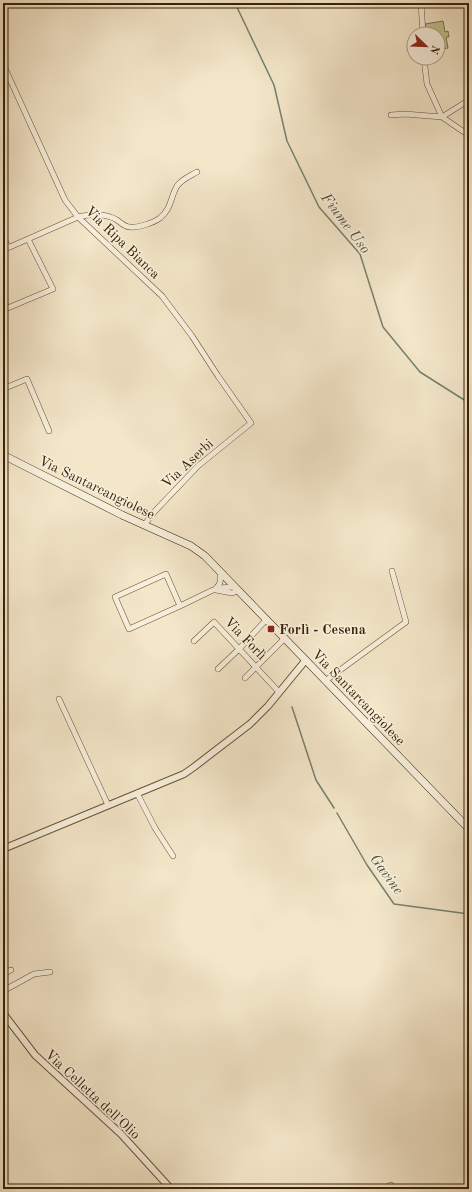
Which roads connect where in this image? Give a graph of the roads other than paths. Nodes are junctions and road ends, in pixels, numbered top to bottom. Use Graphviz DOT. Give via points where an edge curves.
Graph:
graph roads {
  1 [pos="421,3"];
  2 [pos="422,26"];
  3 [pos="3,64"];
  4 [pos="425,66"];
  5 [pos="469,100"];
  6 [pos="391,115"];
  7 [pos="442,117"];
  8 [pos="469,134"];
  9 [pos="197,172"];
  10 [pos="78,217"];
  11 [pos="3,236"];
  12 [pos="28,239"];
  13 [pos="6,249"];
  14 [pos="3,298"];
  15 [pos="5,309"];
  16 [pos="3,389"];
  17 [pos="251,423"];
  18 [pos="49,431"];
  19 [pos="3,455"];
  20 [pos="144,525"];
  21 [pos="220,571"];
  22 [pos="392,571"];
  23 [pos="236,589"];
  24 [pos="213,590"];
  25 [pos="180,606"];
  26 [pos="266,620"];
  27 [pos="284,639"];
  28 [pos="194,641"];
  29 [pos="239,649"];
  30 [pos="305,661"];
  31 [pos="256,666"];
  32 [pos="218,669"];
  33 [pos="245,678"];
  34 [pos="325,681"];
  35 [pos="279,692"];
  36 [pos="59,699"];
  37 [pos="138,793"];
  38 [pos="108,805"];
  39 [pos="469,829"];
  40 [pos="3,850"];
  41 [pos="173,856"];
  42 [pos="11,970"];
  43 [pos="50,972"];
  44 [pos="3,974"];
  45 [pos="3,991"];
  46 [pos="3,1014"];
  47 [pos="391,1185"];
  48 [pos="171,1189"];
  49 [pos="383,1189"];
  1 -- 2 [label="street"];
  3 -- 10 [label="street, Via Ripa Bianca" via="65,200"];
  4 -- 7 [label="street" via="427,84"];
  5 -- 7 [label="street"];
  6 -- 7 [label="street"];
  7 -- 8 [label="street"];
  9 -- 10 [label="street" via="177,186 168,209 159,219 147,225 130,227 116,219 88,214"];
  10 -- 12 [label="street"];
  10 -- 17 [label="street, Via Ripa Bianca" via="162,296"];
  11 -- 13 [label="street"];
  12 -- 13 [label="street"];
  12 -- 15 [label="street" via="53,289"];
  14 -- 15 [label="street"];
  16 -- 18 [label="street" via="27,379"];
  17 -- 20 [label="street, Via Aserbi" via="198,466"];
  19 -- 20 [label="main road, Via Santarcangiolese"];
  20 -- 21 [label="main road, Via Santarcangiolese" via="191,546"];
  21 -- 23 [label="main road, Via Santarcangiolese"];
  21 -- 24 [label="street" via="220,583"];
  22 -- 34 [label="street" via="406,622"];
  23 -- 24 [label="street"];
  23 -- 26 [label="main road, Via Santarcangiolese"];
  24 -- 25 [label="street"];
  25 -- 25 [label="street" via="129,629 115,597 166,574"];
  26 -- 27 [label="main road, Via Santarcangiolese"];
  26 -- 29 [label="street"];
  27 -- 30 [label="main road, Via Santarcangiolese"];
  27 -- 31 [label="street"];
  28 -- 29 [label="street, Via Forlì" via="214,622"];
  29 -- 31 [label="street, Via Forlì"];
  29 -- 32 [label="street"];
  30 -- 34 [label="main road, Via Santarcangiolese"];
  30 -- 35 [label="street"];
  31 -- 33 [label="street"];
  31 -- 35 [label="street, Via Forlì"];
  34 -- 39 [label="main road, Via Santarcangiolese"];
  35 -- 37 [label="street" via="250,724 194,767 184,774"];
  36 -- 38 [label="street"];
  37 -- 38 [label="street"];
  37 -- 41 [label="street" via="155,828"];
  38 -- 40 [label="street"];
  42 -- 44 [label="street"];
  43 -- 45 [label="street" via="34,974"];
  46 -- 48 [label="street, Via Celletta dell'Olio" via="35,1056 121,1134"];
  47 -- 49 [label="street"];
}
